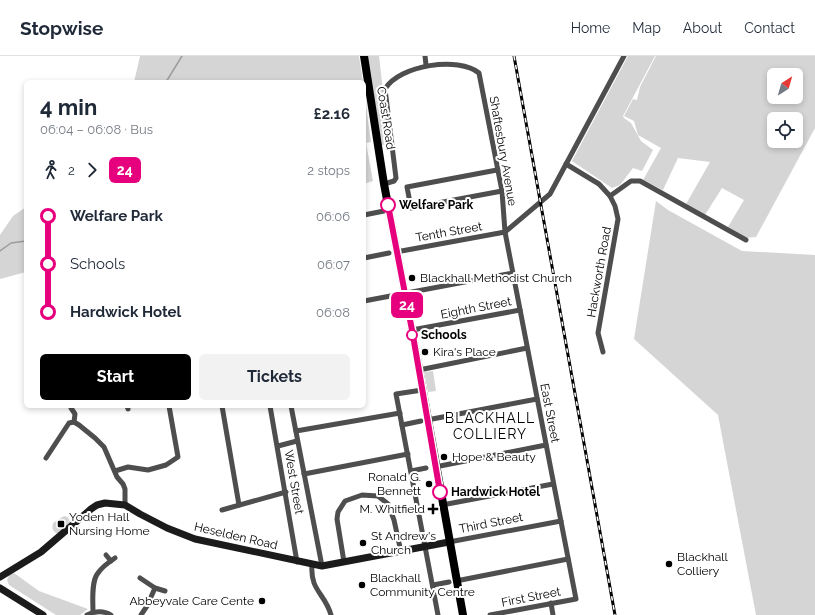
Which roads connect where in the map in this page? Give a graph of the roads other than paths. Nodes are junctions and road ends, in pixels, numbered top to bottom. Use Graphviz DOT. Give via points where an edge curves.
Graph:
graph roads {
  1 [pos="364,56"];
  2 [pos="425,56"];
  3 [pos="624,56"];
  4 [pos="426,65"];
  5 [pos="566,164"];
  6 [pos="498,170"];
  7 [pos="384,184"];
  8 [pos="502,191"];
  9 [pos="610,196"];
  10 [pos="389,210"];
  11 [pos="366,215"];
  12 [pos="505,232"];
  13 [pos="746,240"];
  14 [pos="392,252"];
  15 [pos="366,258"];
  16 [pos="513,272"];
  17 [pos="404,293"];
  18 [pos="366,301"];
  19 [pos="520,310"];
  20 [pos="412,330"];
  21 [pos="527,348"];
  22 [pos="603,352"];
  23 [pos="419,370"];
  24 [pos="422,390"];
  25 [pos="537,399"];
  26 [pos="71,408"];
  27 [pos="169,408"];
  28 [pos="222,408"];
  29 [pos="270,408"];
  30 [pos="291,408"];
  31 [pos="400,413"];
  32 [pos="424,420"];
  33 [pos="74,422"];
  34 [pos="402,425"];
  35 [pos="296,431"];
  36 [pos="297,442"];
  37 [pos="278,446"];
  38 [pos="546,446"];
  39 [pos="408,454"];
  40 [pos="46,458"];
  41 [pos="435,467"];
  42 [pos="426,468"];
  43 [pos="114,471"];
  44 [pos="411,471"];
  45 [pos="304,474"];
  46 [pos="553,484"];
  47 [pos="286,492"];
  48 [pos="125,505"];
  49 [pos="239,505"];
  50 [pos="442,505"];
  51 [pos="222,510"];
  52 [pos="561,521"];
  53 [pos="449,542"];
  54 [pos="426,547"];
  55 [pos="401,552"];
  56 [pos="106,555"];
  57 [pos="568,559"];
  58 [pos="297,562"];
  59 [pos="344,562"];
  60 [pos="312,565"];
  61 [pos="322,566"];
  62 [pos="0,577"];
  63 [pos="140,578"];
  64 [pos="461,580"];
  65 [pos="449,582"];
  66 [pos="433,585"];
  67 [pos="0,588"];
  68 [pos="155,588"];
  69 [pos="164,590"];
  70 [pos="576,599"];
  71 [pos="551,603"];
  72 [pos="93,612"];
  73 [pos="43,615"];
  74 [pos="87,615"];
  75 [pos="111,615"];
  76 [pos="141,615"];
  77 [pos="331,615"];
  78 [pos="438,615"];
  79 [pos="463,615"];
  80 [pos="490,615"];
  81 [pos="553,615"];
  1 -- 7 [label="main road, Coast Road"];
  2 -- 4 [label="street"];
  3 -- 5 [label="street"];
  4 -- 6 [label="street, Shaftesbury Avenue" via="460,65 474,68 479,73"];
  4 -- 7 [label="street" via="404,73 389,83 386,89 396,178"];
  5 -- 9 [label="street" via="599,184"];
  5 -- 12 [label="street" via="550,194"];
  6 -- 8 [label="street, Shaftesbury Avenue"];
  6 -- 8 [label="street" via="407,188 408,194 411,208"];
  7 -- 10 [label="main road, Coast Road"];
  8 -- 12 [label="street, Shaftesbury Avenue"];
  9 -- 13 [label="street" via="631,181 640,181"];
  9 -- 22 [label="street, Hackworth Road" via="618,219 598,333"];
  10 -- 11 [label="street"];
  10 -- 14 [label="main road, Coast Road"];
  12 -- 14 [label="street, Tenth Street"];
  12 -- 16 [label="street, East Street"];
  14 -- 15 [label="street, Tenth Street"];
  14 -- 17 [label="main road, Coast Road"];
  16 -- 17 [label="street"];
  16 -- 19 [label="street, East Street"];
  17 -- 18 [label="street"];
  17 -- 20 [label="main road, Coast Road"];
  19 -- 20 [label="street, Eighth Street"];
  19 -- 21 [label="street, East Street"];
  20 -- 23 [label="main road, Coast Road"];
  21 -- 23 [label="street"];
  21 -- 25 [label="street, East Street"];
  23 -- 24 [label="main road, Coast Road"];
  24 -- 31 [label="street" via="396,394"];
  24 -- 32 [label="main road, Coast Road"];
  25 -- 32 [label="street"];
  25 -- 38 [label="street, East Street"];
  26 -- 33 [label="street" via="75,414"];
  27 -- 43 [label="street" via="178,457 166,465 148,470 128,467"];
  28 -- 49 [label="street"];
  29 -- 37 [label="street, West Street"];
  30 -- 35 [label="street"];
  31 -- 34 [label="street"];
  31 -- 35 [label="street"];
  32 -- 34 [label="street"];
  32 -- 41 [label="main road, Coast Road"];
  33 -- 40 [label="street" via="69,423"];
  33 -- 43 [label="street" via="104,447"];
  34 -- 39 [label="street"];
  35 -- 36 [label="street"];
  36 -- 37 [label="street"];
  36 -- 45 [label="street"];
  37 -- 47 [label="street, West Street"];
  38 -- 41 [label="street"];
  38 -- 46 [label="street, East Street"];
  39 -- 44 [label="street"];
  39 -- 45 [label="street"];
  41 -- 50 [label="main road, Coast Road"];
  42 -- 44 [label="street"];
  43 -- 48 [label="street" via="125,489"];
  44 -- 54 [label="street"];
  45 -- 61 [label="street"];
  46 -- 50 [label="street"];
  46 -- 52 [label="street, East Street"];
  47 -- 49 [label="street"];
  47 -- 58 [label="street, West Street"];
  48 -- 58 [label="street, Heselden Road" via="167,528 195,539"];
  48 -- 62 [label="street, Heselden Road" via="97,505 42,552"];
  49 -- 51 [label="street"];
  50 -- 53 [label="main road, Coast Road"];
  52 -- 53 [label="street, Third Street"];
  52 -- 57 [label="street, East Street"];
  53 -- 54 [label="street, Third Street"];
  53 -- 79 [label="main road, Coast Road"];
  54 -- 55 [label="street, Heselden Road"];
  54 -- 66 [label="street"];
  55 -- 59 [label="street, Heselden Road"];
  55 -- 59 [label="street" via="388,504 378,496 362,495 345,501 338,512"];
  56 -- 72 [label="street" via="113,559 97,574"];
  57 -- 64 [label="street"];
  57 -- 70 [label="street, East Street"];
  58 -- 60 [label="street, Heselden Road"];
  59 -- 61 [label="street, Heselden Road"];
  60 -- 61 [label="street, Heselden Road"];
  60 -- 77 [label="street" via="313,582"];
  63 -- 68 [label="street"];
  65 -- 66 [label="street"];
  66 -- 78 [label="street"];
  67 -- 73 [label="street"];
  68 -- 69 [label="street"];
  68 -- 76 [label="street"];
  70 -- 71 [label="street, First Street"];
  71 -- 80 [label="street, First Street"];
  71 -- 81 [label="street"];
  72 -- 74 [label="street"];
  72 -- 75 [label="street" via="101,611"];
}
